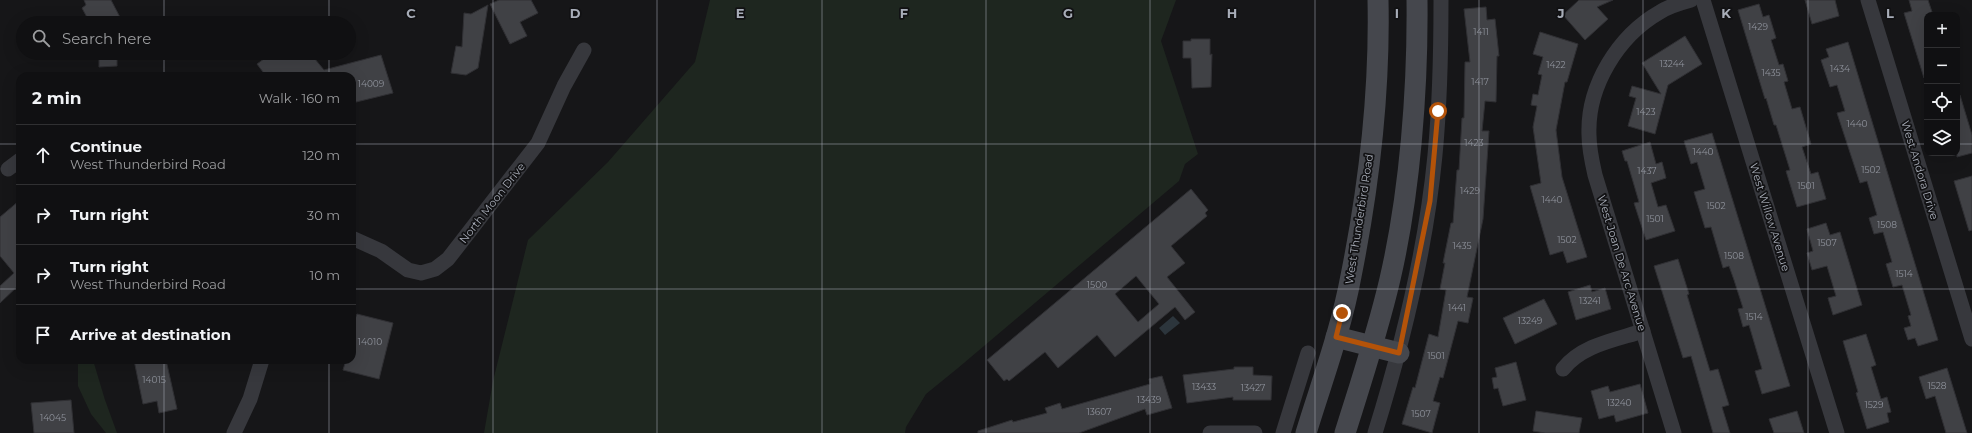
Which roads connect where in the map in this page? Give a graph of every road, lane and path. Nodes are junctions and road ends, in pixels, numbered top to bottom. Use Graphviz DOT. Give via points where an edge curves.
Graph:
graph roads {
  1 [pos="1378,0"];
  2 [pos="1417,0"];
  3 [pos="1441,0"];
  4 [pos="1691,0"];
  5 [pos="1703,0"];
  6 [pos="1868,0"];
  7 [pos="584,50"];
  8 [pos="16,163"];
  9 [pos="8,169"];
  10 [pos="356,240"];
  11 [pos="1643,331"];
  12 [pos="1336,337"];
  13 [pos="1972,339"];
  14 [pos="1373,346"];
  15 [pos="1308,353"];
  16 [pos="1399,353"];
  17 [pos="261,364"];
  18 [pos="1563,369"];
  19 [pos="234,433"];
  20 [pos="1210,433"];
  21 [pos="1255,433"];
  22 [pos="1282,433"];
  23 [pos="1306,433"];
  24 [pos="1345,433"];
  25 [pos="1374,433"];
  26 [pos="1674,433"];
  27 [pos="1837,433"];
  1 -- 12 [label="main road, West Thunderbird Road" via="1377,80 1372,140 1351,277"];
  2 -- 14 [label="main road" via="1412,112 1402,213 1390,278"];
  3 -- 16 [label="street" via="1441,65 1434,162 1423,238"];
  4 -- 11 [label="street, West Joan De Arc Avenue" via="1660,11 1629,34 1613,55 1595,91 1588,134 1592,162 1611,231"];
  5 -- 27 [label="street, West Willow Avenue"];
  6 -- 13 [label="street, West Andora Drive"];
  7 -- 10 [label="street, North Moon Drive" via="538,143 448,259 435,269 421,273 408,270 382,252"];
  8 -- 9 [label="street"];
  11 -- 18 [label="street" via="1584,350 1572,358"];
  11 -- 26 [label="street, West Joan De Arc Avenue"];
  12 -- 14 [label="main road"];
  12 -- 23 [label="main road, West Thunderbird Road"];
  14 -- 16 [label="main road"];
  14 -- 24 [label="main road"];
  15 -- 22 [label="street"];
  16 -- 25 [label="street"];
  17 -- 19 [label="street" via="250,399"];
  20 -- 21 [label="street"];
}
